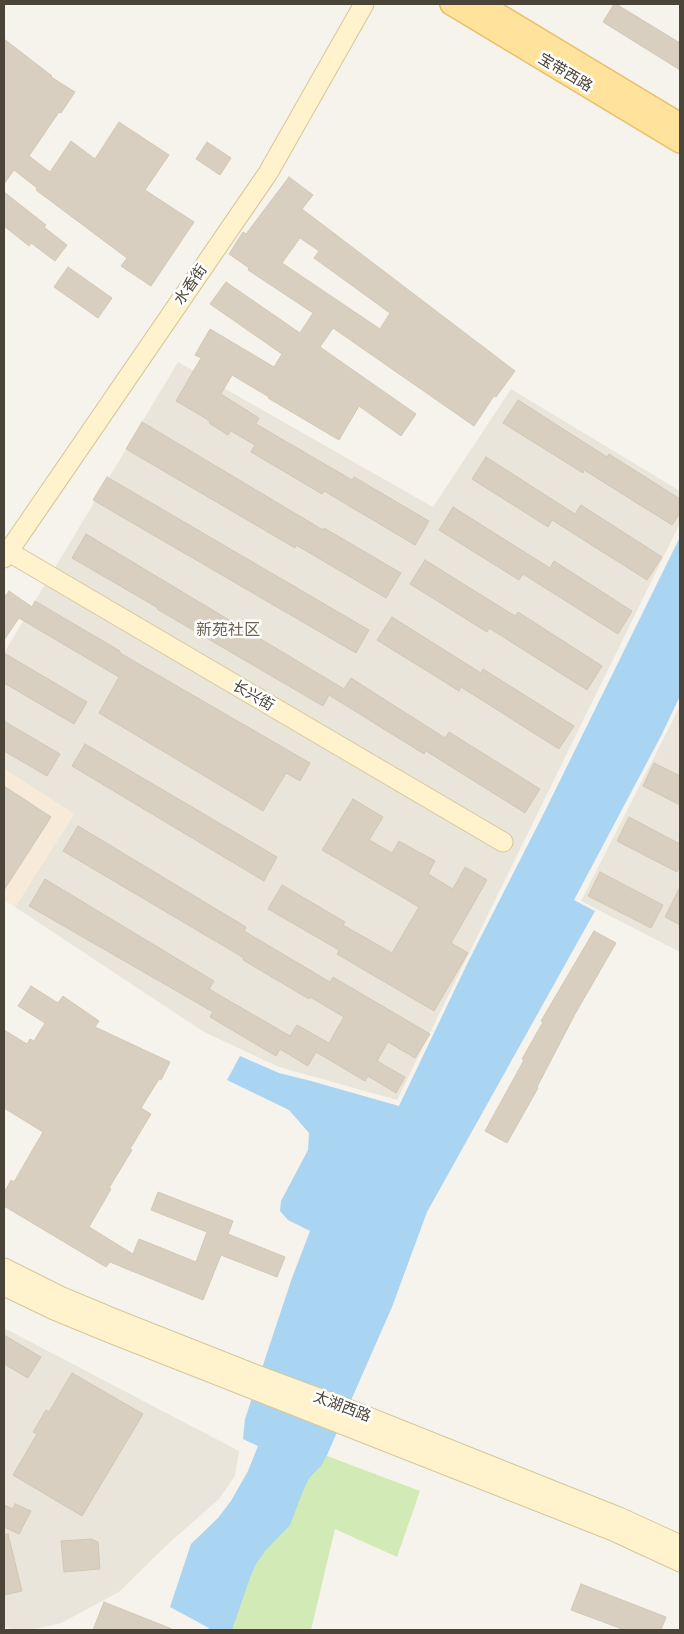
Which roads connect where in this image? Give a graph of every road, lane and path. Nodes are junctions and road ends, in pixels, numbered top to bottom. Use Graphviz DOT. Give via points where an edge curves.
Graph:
graph roads {
  1 [pos="364,4"];
  2 [pos="450,4"];
  3 [pos="481,4"];
  4 [pos="680,124"];
  5 [pos="680,142"];
  6 [pos="5,553"];
  7 [pos="503,842"];
  8 [pos="4,1268"];
  9 [pos="4,1286"];
  10 [pos="254,1382"];
  11 [pos="353,1420"];
  12 [pos="680,1544"];
  13 [pos="680,1562"];
  1 -- 6 [label="main road, 水香街" via="268,173"];
  2 -- 5 [label="main road, 宝带西路"];
  3 -- 4 [label="main road, 宝带西路"];
  6 -- 7 [label="main road, 长兴街"];
  8 -- 10 [label="main road, 太湖西路"];
  9 -- 10 [label="main road, 太湖西路" via="75,1319"];
  10 -- 11 [label="main road, 太湖西路"];
  11 -- 12 [label="main road, 太湖西路" via="627,1520"];
  11 -- 13 [label="main road, 太湖西路"];
}
